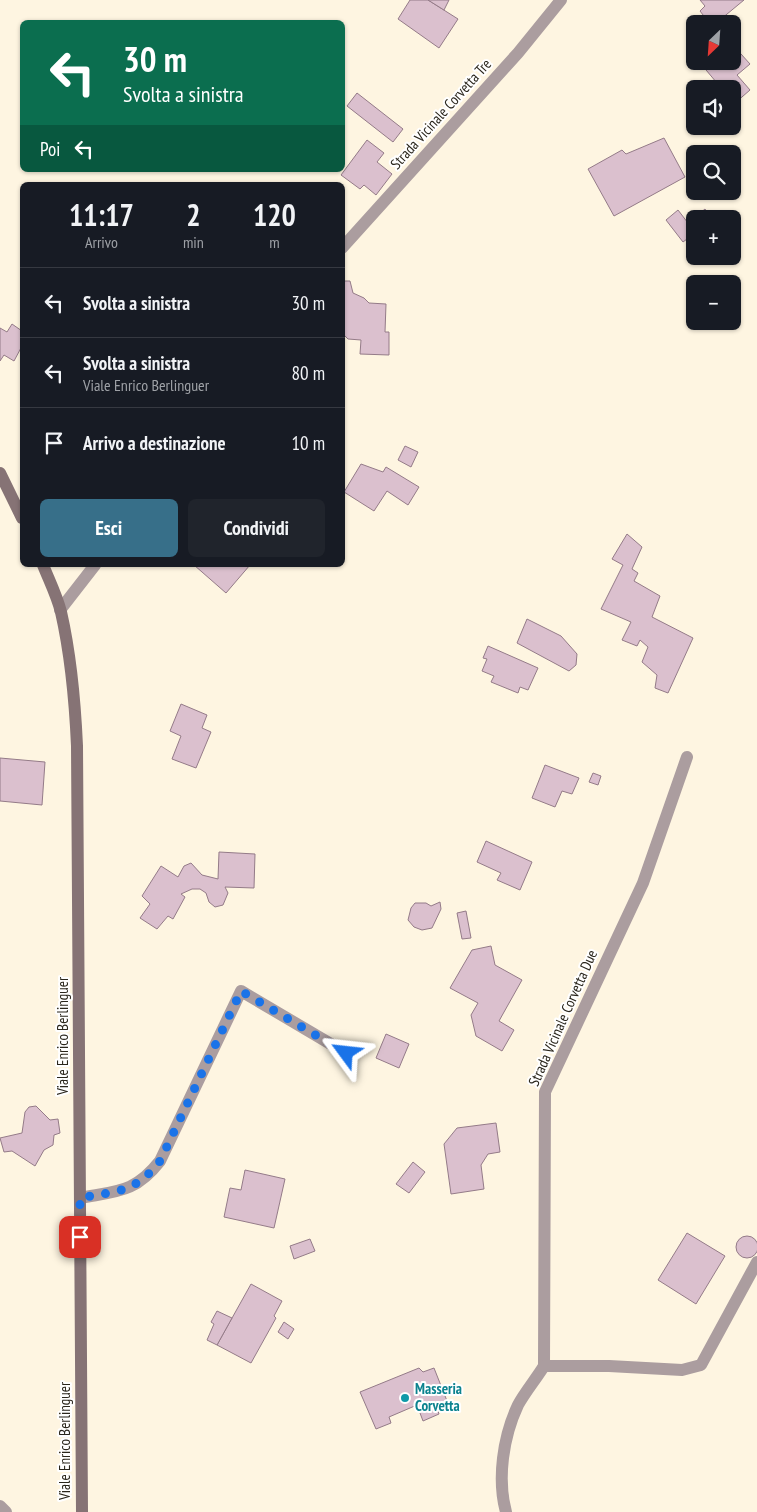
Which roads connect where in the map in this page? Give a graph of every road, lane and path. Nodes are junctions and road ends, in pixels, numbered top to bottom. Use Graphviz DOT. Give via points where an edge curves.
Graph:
graph roads {
  1 [pos="561,0"];
  2 [pos="345,245"];
  3 [pos="0,473"];
  4 [pos="20,514"];
  5 [pos="44,567"];
  6 [pos="93,567"];
  7 [pos="60,610"];
  8 [pos="686,757"];
  9 [pos="346,1053"];
  10 [pos="80,1198"];
  11 [pos="757,1262"];
  12 [pos="544,1366"];
  13 [pos="0,1506"];
  14 [pos="6,1512"];
  15 [pos="82,1512"];
  16 [pos="506,1512"];
  1 -- 2 [label="street, Strada Vicinale Corvetta Tre" via="518,53"];
  3 -- 4 [label="main road"];
  5 -- 7 [label="main road, Viale Enrico Berlinguer"];
  6 -- 7 [label="street"];
  7 -- 10 [label="main road, Viale Enrico Berlinguer" via="74,695 76,738"];
  8 -- 12 [label="street, Strada Vicinale Corvetta Due" via="643,883 545,1092"];
  9 -- 10 [label="street" via="241,991 160,1161 144,1180 128,1189"];
  10 -- 15 [label="main road, Viale Enrico Berlinguer"];
  11 -- 12 [label="street" via="700,1365 682,1370"];
  12 -- 16 [label="street" via="509,1426 501,1491"];
  13 -- 14 [label="street"];
}
